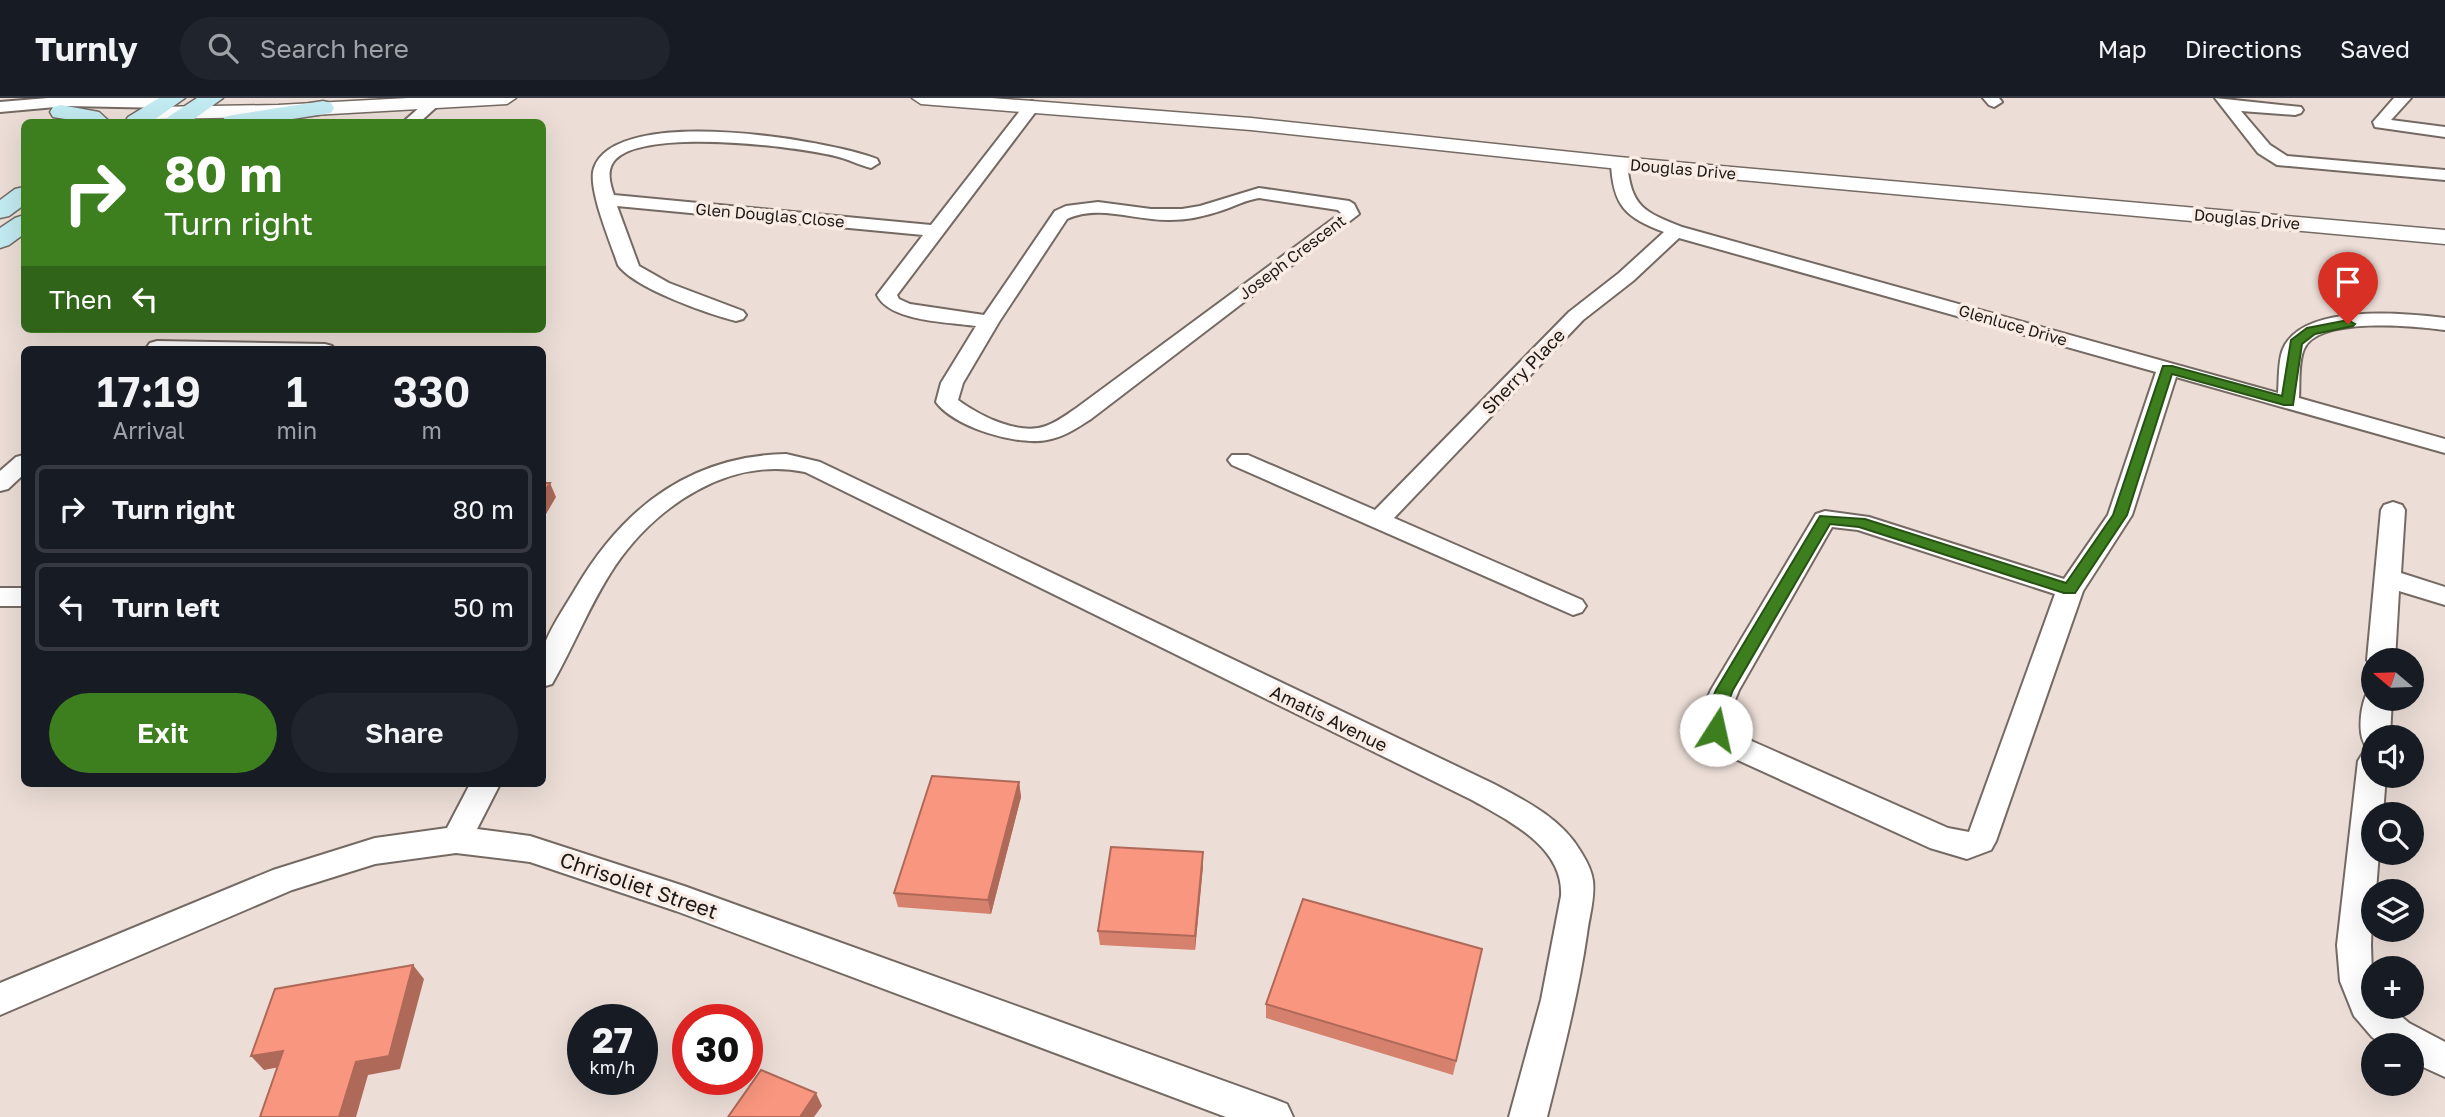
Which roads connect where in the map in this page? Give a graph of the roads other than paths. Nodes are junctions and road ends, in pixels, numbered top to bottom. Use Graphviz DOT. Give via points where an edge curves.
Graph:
graph roads {
  1 [pos="258,98"];
  2 [pos="507,98"];
  3 [pos="921,98"];
  4 [pos="2403,98"];
  5 [pos="93,99"];
  6 [pos="434,102"];
  7 [pos="2226,102"];
  8 [pos="1032,106"];
  9 [pos="0,107"];
  10 [pos="312,108"];
  11 [pos="177,109"];
  12 [pos="2295,110"];
  13 [pos="0,112"];
  14 [pos="61,112"];
  15 [pos="94,119"];
  16 [pos="250,119"];
  17 [pos="414,119"];
  18 [pos="2445,132"];
  19 [pos="871,163"];
  20 [pos="1619,163"];
  21 [pos="2445,175"];
  22 [pos="21,196"];
  23 [pos="607,200"];
  24 [pos="0,211"];
  25 [pos="21,225"];
  26 [pos="934,231"];
  27 [pos="1676,231"];
  28 [pos="2445,237"];
  29 [pos="0,240"];
  30 [pos="736,316"];
  31 [pos="989,322"];
  32 [pos="2445,324"];
  33 [pos="172,333"];
  34 [pos="157,346"];
  35 [pos="2168,369"];
  36 [pos="2288,402"];
  37 [pos="2445,446"];
  38 [pos="1240,460"];
  39 [pos="21,466"];
  40 [pos="838,479"];
  41 [pos="0,484"];
  42 [pos="2393,510"];
  43 [pos="1379,520"];
  44 [pos="2388,578"];
  45 [pos="2070,590"];
  46 [pos="2445,596"];
  47 [pos="0,597"];
  48 [pos="21,597"];
  49 [pos="1573,606"];
  50 [pos="2382,648"];
  51 [pos="546,670"];
  52 [pos="483,787"];
  53 [pos="2370,788"];
  54 [pos="456,841"];
  55 [pos="0,999"];
  56 [pos="2445,1060"];
  57 [pos="1274,1117"];
  58 [pos="1528,1117"];
  1 -- 10 [label="main road"];
  2 -- 6 [label="street"];
  3 -- 8 [label="street, Douglas Drive"];
  4 -- 18 [label="street" via="2381,124"];
  5 -- 9 [label="street"];
  5 -- 11 [label="street"];
  6 -- 10 [label="street"];
  6 -- 17 [label="street"];
  7 -- 12 [label="street"];
  7 -- 21 [label="street" via="2264,149 2283,161"];
  8 -- 20 [label="street, Douglas Drive"];
  8 -- 26 [label="street"];
  10 -- 11 [label="street"];
  10 -- 16 [label="main road"];
  11 -- 14 [label="street"];
  13 -- 14 [label="street"];
  14 -- 15 [label="main road"];
  19 -- 23 [label="street" via="839,152 772,142 701,137 657,140 624,146 607,158 600,176"];
  20 -- 27 [label="street, Glenluce Drive" via="1623,199 1638,214"];
  20 -- 28 [label="street, Douglas Drive"];
  22 -- 24 [label="main road"];
  23 -- 26 [label="street, Glen Douglas Close"];
  23 -- 30 [label="street" via="632,270"];
  25 -- 29 [label="main road"];
  26 -- 31 [label="street" via="888,299 905,309"];
  27 -- 35 [label="street, Glenluce Drive"];
  27 -- 43 [label="street, Sherry Place" via="1576,316"];
  31 -- 31 [label="street, Joseph Crescent" via="1056,220 1070,210 1107,208 1170,215 1201,211 1259,193 1336,203 1350,211 1083,414 1046,434 1011,433 965,415 947,402 952,383"];
  32 -- 36 [label="street" via="2384,318 2312,331 2293,350"];
  33 -- 34 [label="street"];
  35 -- 36 [label="street, Glenluce Drive"];
  35 -- 45 [label="street" via="2120,515"];
  36 -- 37 [label="street, Glenluce Drive"];
  38 -- 43 [label="street"];
  39 -- 41 [label="street"];
  40 -- 51 [label="street" via="800,463 756,461 725,468 678,494 618,544"];
  40 -- 58 [label="street, Amatis Avenue" via="1483,792 1546,831 1570,863 1577,889 1568,951"];
  42 -- 44 [label="street"];
  43 -- 49 [label="street"];
  44 -- 46 [label="street"];
  44 -- 50 [label="street"];
  45 -- 45 [label="street" via="1860,522 1825,519 1725,690 1715,713 1716,730 1728,743 1900,822 1941,839 1975,844 1985,832"];
  47 -- 48 [label="street"];
  52 -- 54 [label="street"];
  53 -- 56 [label="street" via="2355,975 2361,995 2388,1028"];
  54 -- 55 [label="street, Chrisoliet Street" via="398,846 307,871"];
  54 -- 57 [label="street, Chrisoliet Street" via="503,844 558,857"];
}
